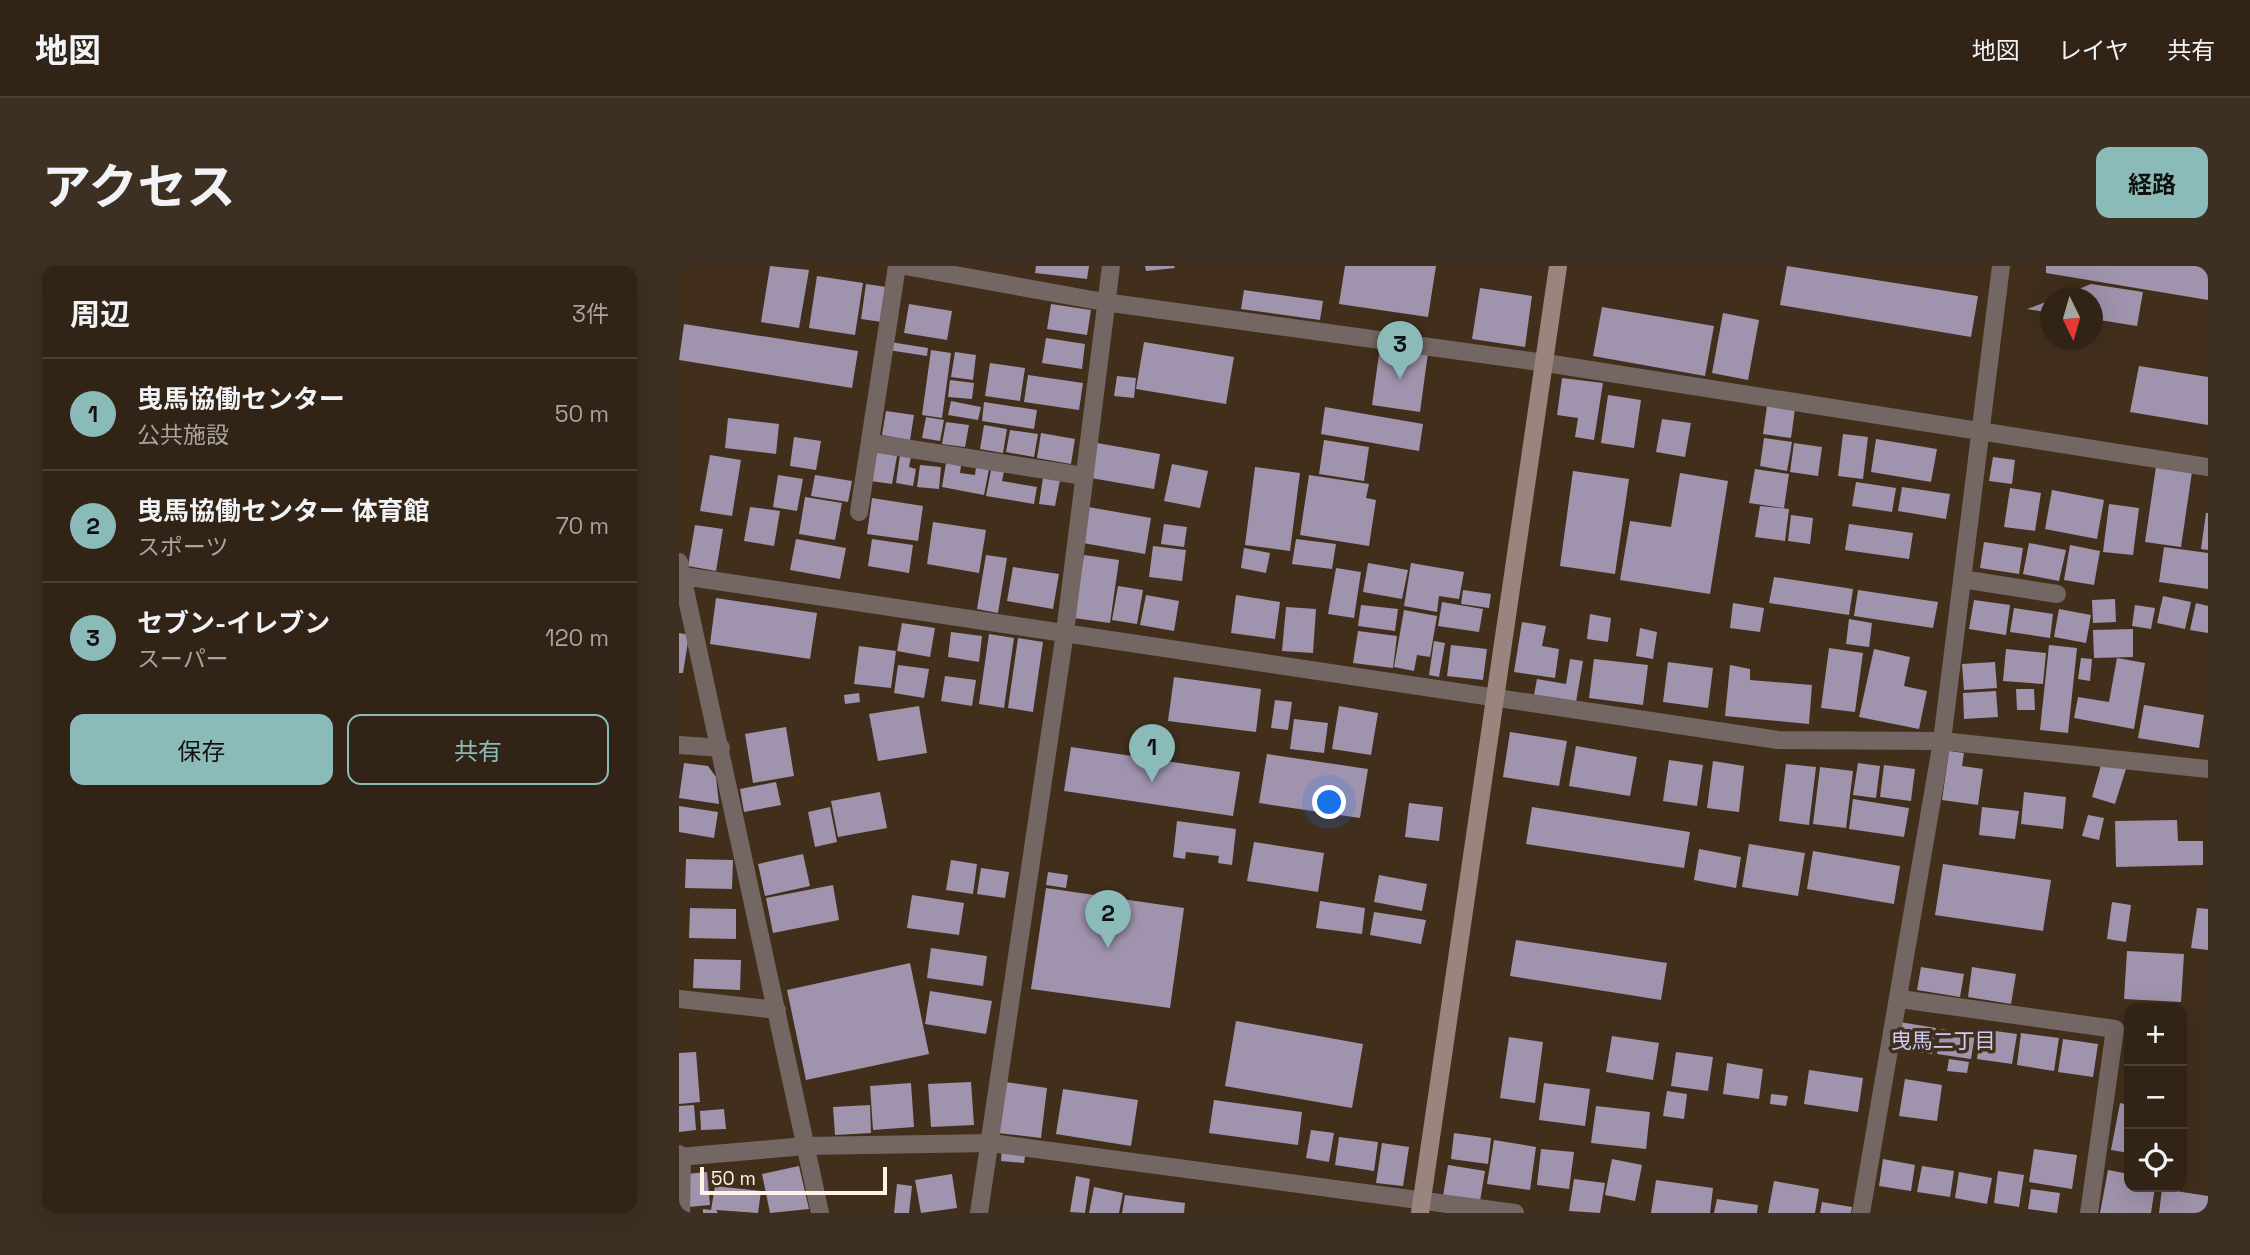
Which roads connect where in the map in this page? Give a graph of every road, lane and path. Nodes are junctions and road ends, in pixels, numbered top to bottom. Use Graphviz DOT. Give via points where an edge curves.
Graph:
graph roads {
  1 [pos="897,266"];
  2 [pos="905,266"];
  3 [pos="1111,266"];
  4 [pos="1558,266"];
  5 [pos="2001,266"];
  6 [pos="1104,302"];
  7 [pos="1546,363"];
  8 [pos="1981,433"];
  9 [pos="872,443"];
  10 [pos="2208,467"];
  11 [pos="1084,476"];
  12 [pos="859,512"];
  13 [pos="681,569"];
  14 [pos="1962,579"];
  15 [pos="2057,594"];
  16 [pos="684,597"];
  17 [pos="1065,632"];
  18 [pos="1495,700"];
  19 [pos="1942,741"];
  20 [pos="679,746"];
  21 [pos="721,748"];
  22 [pos="2208,767"];
  23 [pos="679,999"];
  24 [pos="1900,999"];
  25 [pos="777,1010"];
  26 [pos="991,1143"];
  27 [pos="806,1146"];
  28 [pos="680,1156"];
  29 [pos="1421,1206"];
  30 [pos="681,1213"];
  31 [pos="820,1213"];
  32 [pos="979,1213"];
  33 [pos="1515,1213"];
  34 [pos="1861,1213"];
  35 [pos="2089,1213"];
  1 -- 9 [label="street"];
  2 -- 6 [label="street"];
  3 -- 6 [label="street"];
  4 -- 7 [label="street"];
  5 -- 8 [label="street"];
  6 -- 7 [label="street"];
  6 -- 11 [label="street"];
  7 -- 8 [label="street"];
  7 -- 18 [label="street"];
  8 -- 10 [label="street"];
  8 -- 14 [label="street"];
  9 -- 11 [label="street"];
  9 -- 12 [label="street"];
  11 -- 17 [label="street"];
  13 -- 16 [label="street"];
  13 -- 17 [label="street"];
  14 -- 15 [label="street"];
  14 -- 19 [label="street"];
  16 -- 21 [label="street"];
  17 -- 18 [label="street"];
  17 -- 26 [label="street"];
  18 -- 19 [label="street" via="1778,740"];
  18 -- 29 [label="street"];
  19 -- 22 [label="street"];
  19 -- 24 [label="street"];
  20 -- 21 [label="street"];
  21 -- 25 [label="street"];
  23 -- 25 [label="street"];
  24 -- 34 [label="street"];
  24 -- 35 [label="street" via="2115,1029"];
  25 -- 27 [label="street"];
  26 -- 27 [label="street"];
  26 -- 29 [label="street"];
  26 -- 32 [label="street"];
  27 -- 28 [label="street"];
  27 -- 31 [label="street"];
  28 -- 30 [label="street"];
  29 -- 33 [label="street"];
}
